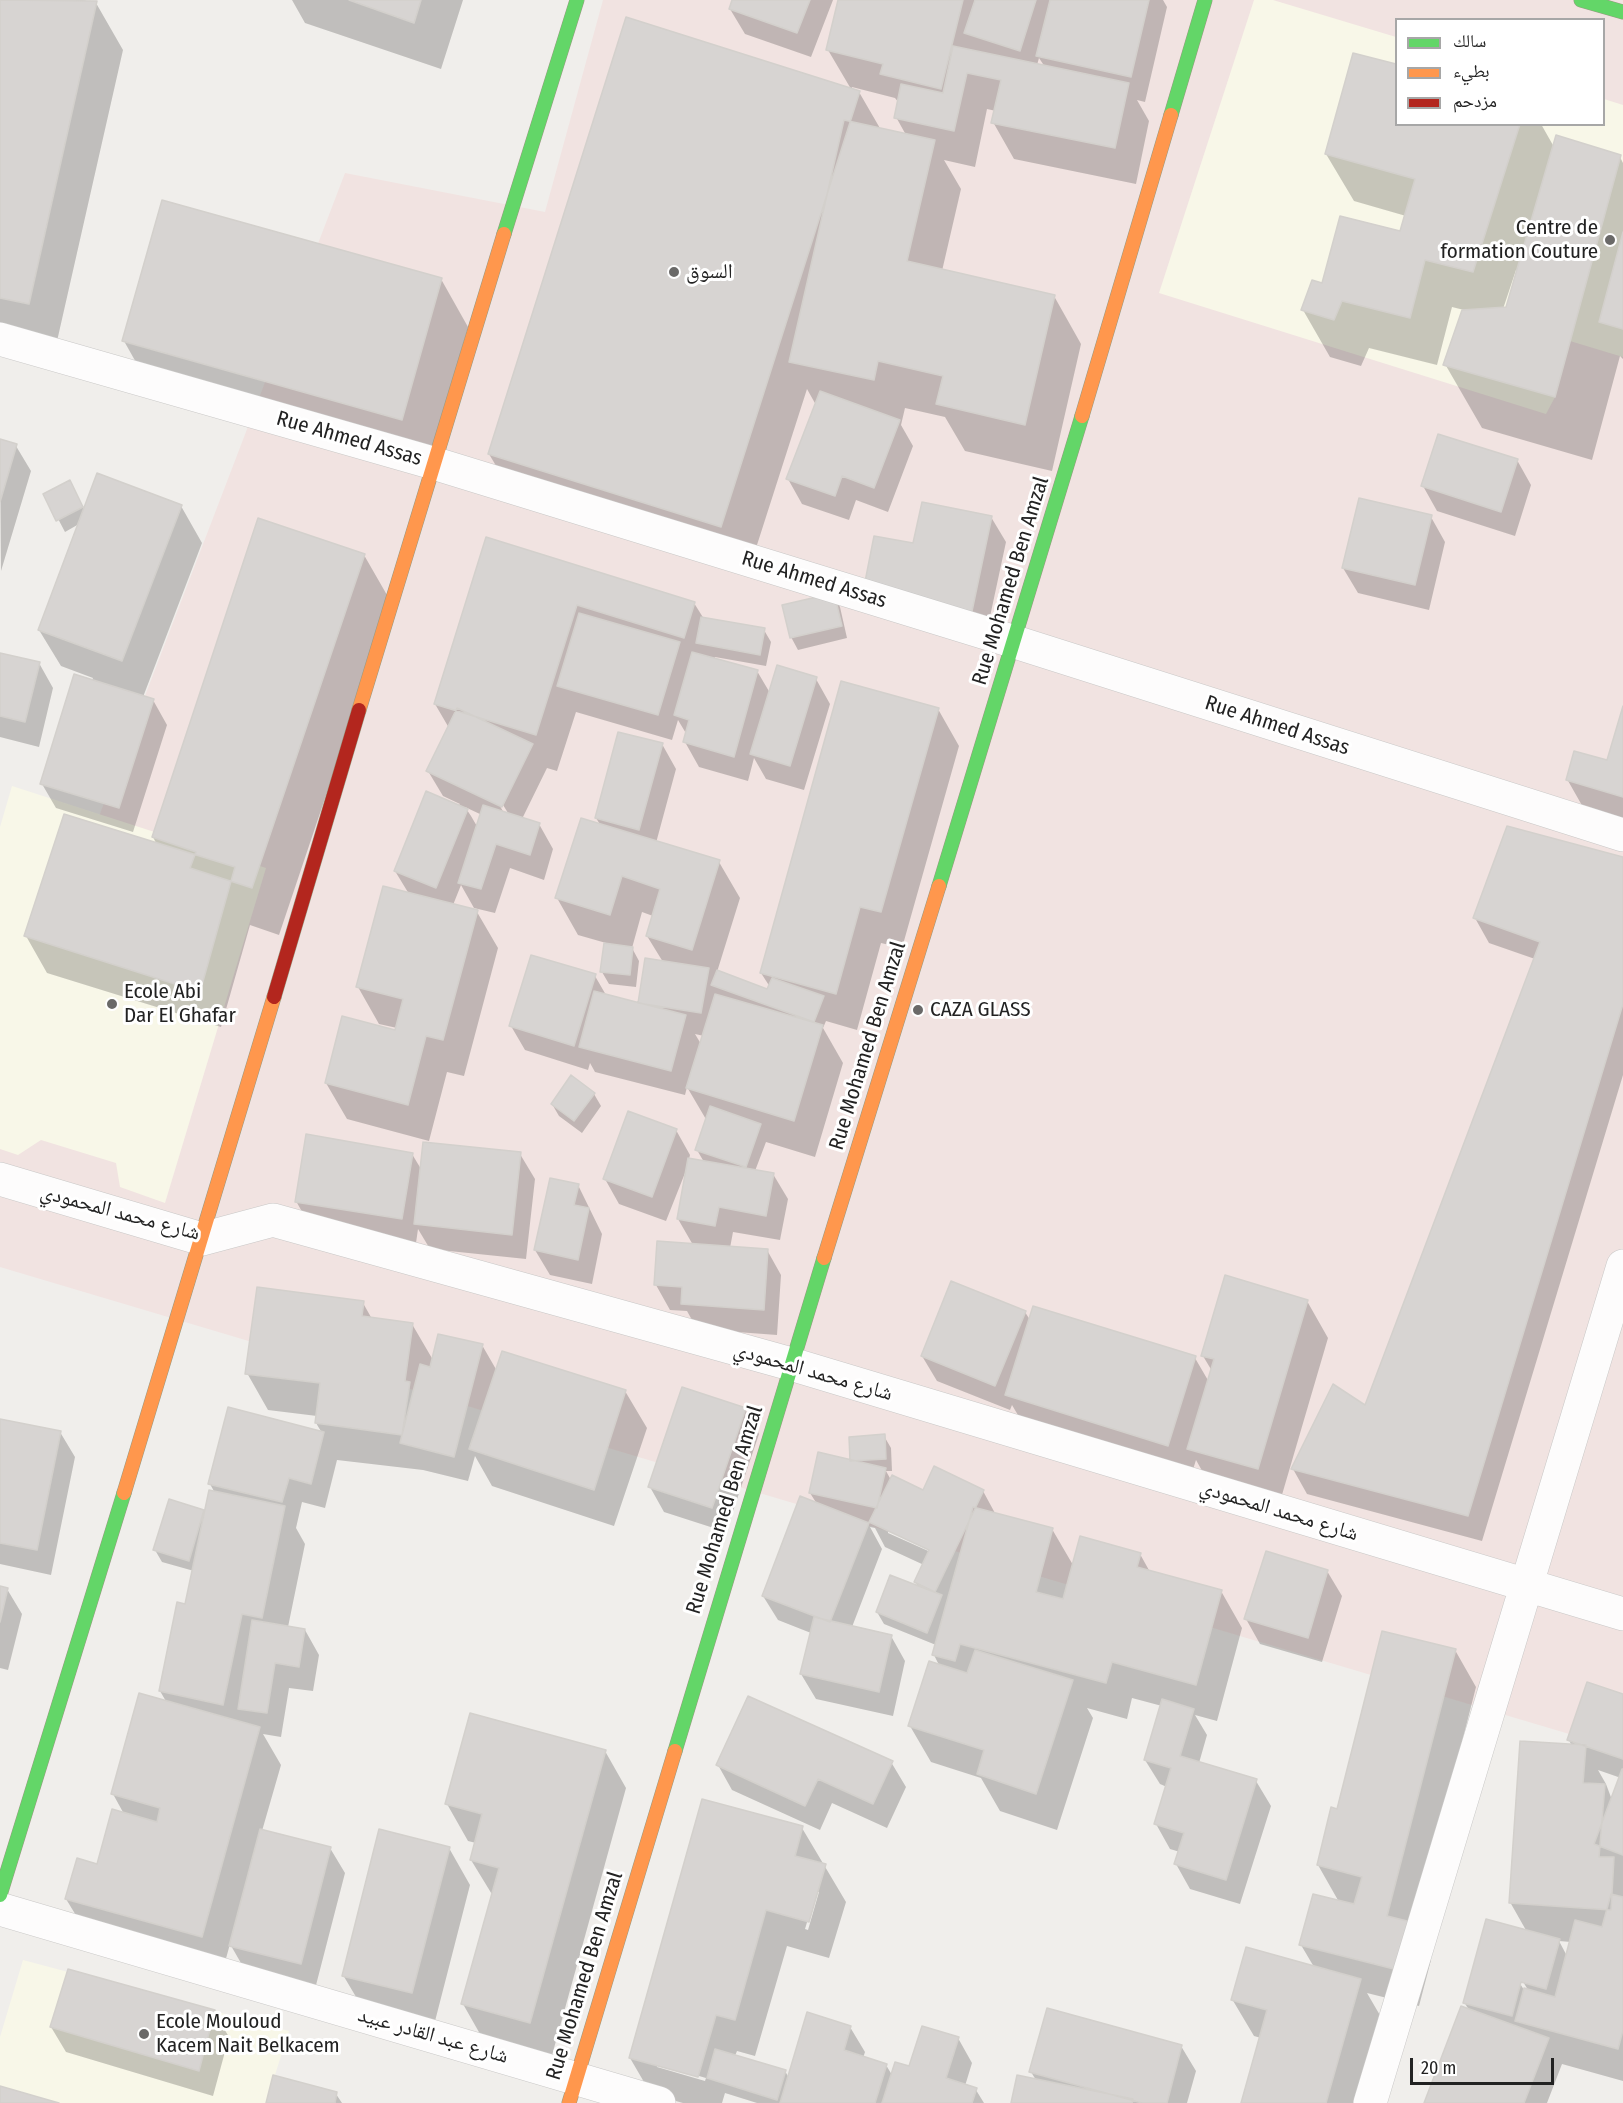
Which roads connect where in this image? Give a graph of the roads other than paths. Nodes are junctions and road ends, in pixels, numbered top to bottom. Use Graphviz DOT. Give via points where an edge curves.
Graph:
graph roads {
  1 [pos="577,0"];
  2 [pos="1205,0"];
  3 [pos="1581,0"];
  4 [pos="1623,12"];
  5 [pos="0,339"];
  6 [pos="433,463"];
  7 [pos="1015,642"];
  8 [pos="1623,835"];
  9 [pos="0,1179"];
  10 [pos="202,1239"];
  11 [pos="1623,1266"];
  12 [pos="791,1364"];
  13 [pos="1527,1586"];
  14 [pos="1623,1614"];
  15 [pos="0,1895"];
  16 [pos="0,1909"];
  17 [pos="573,2090"];
  18 [pos="659,2103"];
  19 [pos="1370,2103"];
  1 -- 6 [label="street"];
  2 -- 7 [label="street, Rue Mohamed Ben Amzal"];
  3 -- 4 [label="street"];
  5 -- 6 [label="street, Rue Ahmed Assas"];
  6 -- 7 [label="street, Rue Ahmed Assas"];
  6 -- 10 [label="street"];
  7 -- 8 [label="street, Rue Ahmed Assas"];
  7 -- 12 [label="street, Rue Mohamed Ben Amzal"];
  9 -- 10 [label="street, شارع محمد المحمودي"];
  10 -- 12 [label="street, شارع محمد المحمودي" via="273,1220"];
  10 -- 15 [label="street"];
  11 -- 13 [label="street"];
  12 -- 13 [label="street, شارع محمد المحمودي"];
  12 -- 17 [label="street, Rue Mohamed Ben Amzal"];
  13 -- 14 [label="street, شارع محمد المحمودي"];
  13 -- 19 [label="street"];
  16 -- 17 [label="street, شارع عبد القادر عبيد"];
  17 -- 18 [label="street, شارع عبد القادر عبيد"];
}
